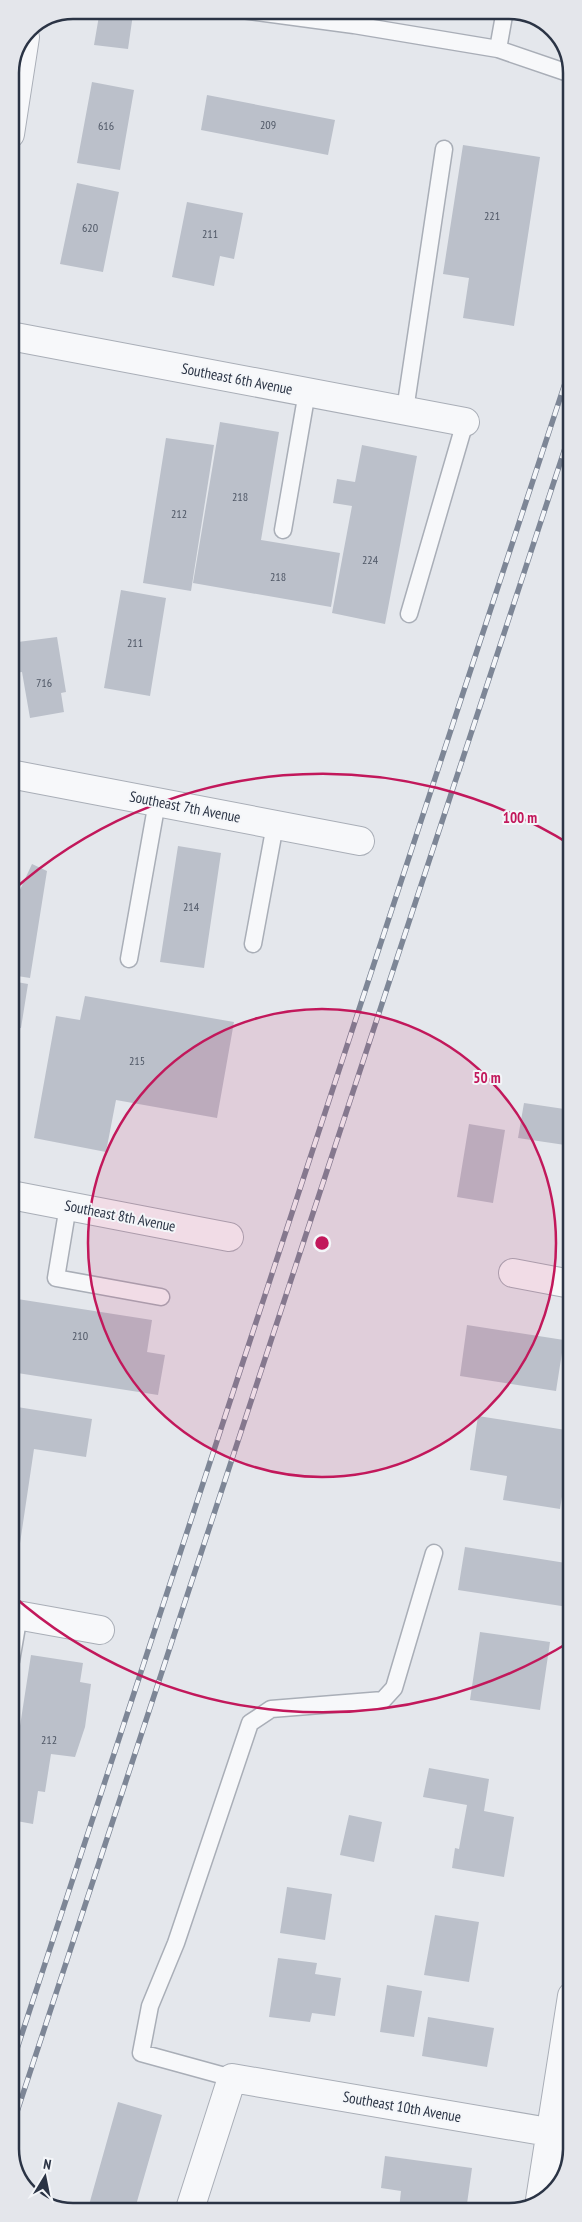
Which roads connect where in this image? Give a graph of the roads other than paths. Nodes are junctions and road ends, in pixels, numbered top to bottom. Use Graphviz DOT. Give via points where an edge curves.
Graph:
graph roads {
  1 [pos="361,19"];
  2 [pos="503,19"];
  3 [pos="498,49"];
  4 [pos="22,55"];
  5 [pos="563,71"];
  6 [pos="19,76"];
  7 [pos="444,150"];
  8 [pos="19,338"];
  9 [pos="307,392"];
  10 [pos="405,410"];
  11 [pos="465,422"];
  12 [pos="283,530"];
  13 [pos="409,614"];
  14 [pos="19,776"];
  15 [pos="157,802"];
  16 [pos="275,825"];
  17 [pos="360,841"];
  18 [pos="253,944"];
  19 [pos="129,959"];
  20 [pos="19,1197"];
  21 [pos="68,1206"];
  22 [pos="229,1237"];
  23 [pos="512,1273"];
  24 [pos="563,1282"];
  25 [pos="161,1297"];
  26 [pos="434,1553"];
  27 [pos="19,1615"];
  28 [pos="100,1630"];
  29 [pos="232,2078"];
  30 [pos="563,2109"];
  31 [pos="561,2134"];
  32 [pos="543,2191"];
  33 [pos="192,2203"];
  1 -- 3 [label="lane"];
  2 -- 3 [label="lane"];
  3 -- 5 [label="lane"];
  4 -- 6 [label="street"];
  7 -- 10 [label="lane"];
  8 -- 9 [label="street, Southeast 6th Avenue"];
  9 -- 10 [label="street, Southeast 6th Avenue"];
  9 -- 12 [label="lane"];
  10 -- 11 [label="street, Southeast 6th Avenue"];
  11 -- 13 [label="lane"];
  14 -- 15 [label="street, Southeast 7th Avenue"];
  15 -- 16 [label="street, Southeast 7th Avenue"];
  15 -- 19 [label="lane"];
  16 -- 17 [label="street, Southeast 7th Avenue"];
  16 -- 18 [label="lane"];
  20 -- 21 [label="street, Southeast 8th Avenue"];
  21 -- 22 [label="street, Southeast 8th Avenue"];
  21 -- 25 [label="lane" via="56,1278"];
  23 -- 24 [label="street"];
  26 -- 29 [label="lane" via="394,1688 383,1700 271,1708 250,1723 176,1943 150,2006 141,2053"];
  27 -- 28 [label="street"];
  29 -- 31 [label="street, Southeast 10th Avenue"];
  29 -- 33 [label="street"];
  30 -- 31 [label="street"];
  31 -- 32 [label="street"];
}
